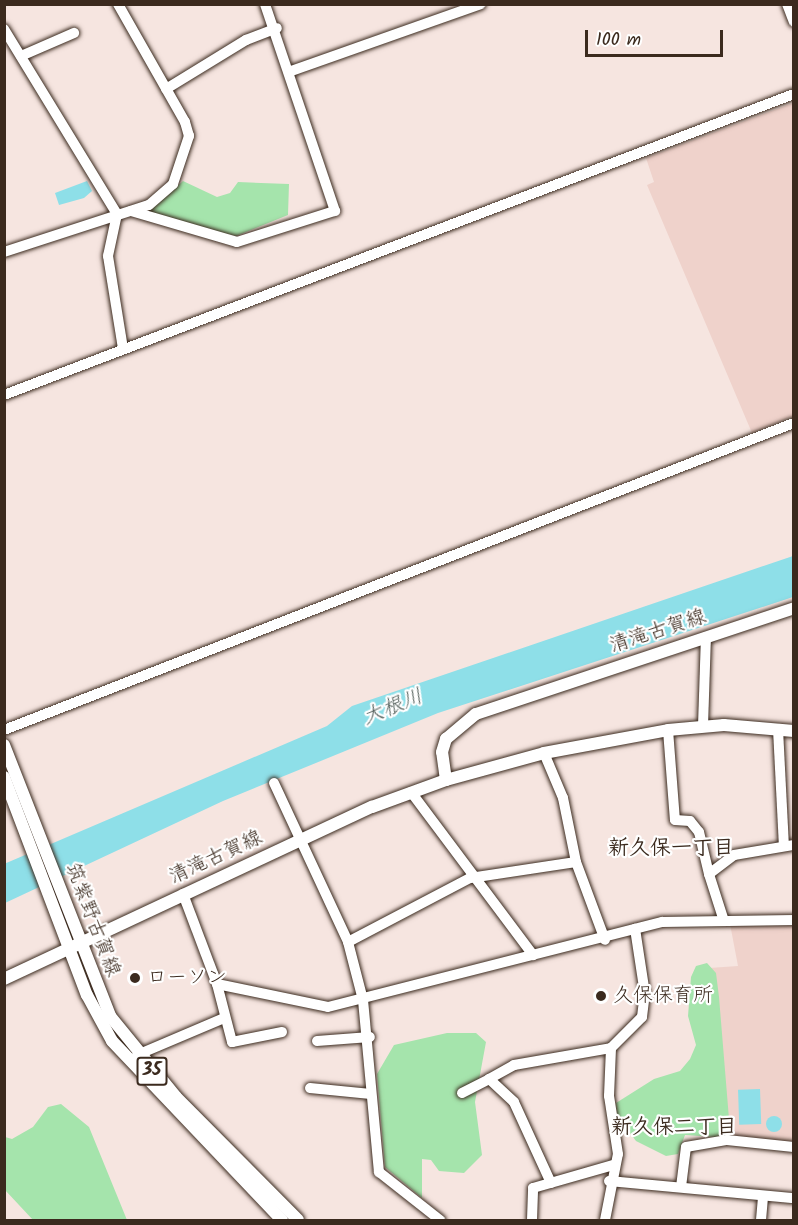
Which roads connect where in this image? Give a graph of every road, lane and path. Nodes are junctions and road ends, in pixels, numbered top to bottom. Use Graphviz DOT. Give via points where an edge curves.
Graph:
graph roads {
  1 [pos="118,4"];
  2 [pos="280,4"];
  3 [pos="481,4"];
  4 [pos="787,4"];
  5 [pos="267,7"];
  6 [pos="794,22"];
  7 [pos="277,28"];
  8 [pos="4,29"];
  9 [pos="74,33"];
  10 [pos="21,56"];
  11 [pos="291,71"];
  12 [pos="166,88"];
  13 [pos="794,94"];
  14 [pos="131,212"];
  15 [pos="117,214"];
  16 [pos="4,252"];
  17 [pos="123,349"];
  18 [pos="4,394"];
  19 [pos="794,423"];
  20 [pos="794,608"];
  21 [pos="706,637"];
  22 [pos="703,726"];
  23 [pos="778,729"];
  24 [pos="4,730"];
  25 [pos="668,730"];
  26 [pos="794,731"];
  27 [pos="4,745"];
  28 [pos="544,753"];
  29 [pos="4,777"];
  30 [pos="446,780"];
  31 [pos="274,783"];
  32 [pos="411,792"];
  33 [pos="300,840"];
  34 [pos="37,845"];
  35 [pos="789,846"];
  36 [pos="576,862"];
  37 [pos="710,874"];
  38 [pos="470,878"];
  39 [pos="183,894"];
  40 [pos="723,918"];
  41 [pos="794,920"];
  42 [pos="635,929"];
  43 [pos="605,940"];
  44 [pos="348,942"];
  45 [pos="74,945"];
  46 [pos="533,955"];
  47 [pos="4,979"];
  48 [pos="217,984"];
  49 [pos="363,1000"];
  50 [pos="224,1018"];
  51 [pos="282,1032"];
  52 [pos="370,1037"];
  53 [pos="317,1041"];
  54 [pos="612,1048"];
  55 [pos="137,1055"];
  56 [pos="489,1079"];
  57 [pos="310,1089"];
  58 [pos="462,1093"];
  59 [pos="371,1094"];
  60 [pos="794,1147"];
  61 [pos="613,1165"];
  62 [pos="609,1181"];
  63 [pos="551,1183"];
  64 [pos="681,1187"];
  65 [pos="763,1196"];
  66 [pos="794,1198"];
  67 [pos="282,1221"];
  68 [pos="298,1221"];
  69 [pos="440,1221"];
  70 [pos="532,1221"];
  71 [pos="605,1221"];
  72 [pos="761,1221"];
  1 -- 12 [label="street"];
  2 -- 5 [label="street"];
  3 -- 11 [label="street"];
  4 -- 6 [label="street"];
  5 -- 7 [label="street"];
  7 -- 11 [label="street"];
  7 -- 12 [label="street" via="246,40"];
  8 -- 10 [label="street"];
  9 -- 10 [label="street"];
  10 -- 15 [label="street"];
  11 -- 14 [label="street" via="335,211 237,242"];
  12 -- 14 [label="street" via="189,136 182,162 165,197"];
  13 -- 17 [label="street"];
  14 -- 15 [label="street"];
  15 -- 16 [label="street"];
  15 -- 17 [label="street" via="108,256"];
  17 -- 18 [label="street"];
  19 -- 24 [label="street"];
  20 -- 21 [label="main road, 清滝古賀線"];
  21 -- 22 [label="street"];
  21 -- 30 [label="main road, 清滝古賀線" via="476,714 446,739 442,752"];
  22 -- 23 [label="main road, 清滝古賀線"];
  22 -- 25 [label="main road, 清滝古賀線"];
  23 -- 26 [label="main road, 清滝古賀線"];
  23 -- 35 [label="street"];
  25 -- 28 [label="main road, 清滝古賀線"];
  25 -- 37 [label="street" via="675,820 690,821 699,832"];
  27 -- 34 [label="main road, 筑紫野古賀線 / 35"];
  28 -- 30 [label="main road, 清滝古賀線"];
  28 -- 36 [label="street" via="563,798"];
  29 -- 34 [label="main road, 筑紫野古賀線 / 35"];
  30 -- 32 [label="main road, 清滝古賀線"];
  31 -- 33 [label="street"];
  32 -- 33 [label="main road, 清滝古賀線"];
  32 -- 38 [label="street"];
  33 -- 39 [label="main road, 清滝古賀線"];
  33 -- 44 [label="street"];
  34 -- 45 [label="main road, 筑紫野古賀線 / 35"];
  35 -- 37 [label="street" via="734,855"];
  36 -- 38 [label="street"];
  36 -- 43 [label="street"];
  37 -- 40 [label="street"];
  38 -- 44 [label="street"];
  38 -- 46 [label="street"];
  39 -- 45 [label="main road, 清滝古賀線"];
  39 -- 48 [label="street"];
  40 -- 41 [label="street"];
  40 -- 42 [label="street" via="684,918"];
  42 -- 43 [label="street"];
  42 -- 54 [label="street" via="645,976 642,1017"];
  43 -- 46 [label="street"];
  44 -- 49 [label="street"];
  45 -- 47 [label="main road, 清滝古賀線"];
  45 -- 55 [label="main road, 筑紫野古賀線 / 35" via="110,1016"];
  45 -- 67 [label="main road, 筑紫野古賀線 / 35" via="101,1023 127,1061"];
  46 -- 49 [label="street"];
  48 -- 49 [label="street" via="328,1007"];
  48 -- 50 [label="street"];
  49 -- 52 [label="street"];
  50 -- 51 [label="street" via="232,1042"];
  50 -- 55 [label="street"];
  52 -- 53 [label="street"];
  52 -- 59 [label="street"];
  54 -- 56 [label="street" via="514,1065"];
  54 -- 61 [label="street" via="609,1096 618,1154"];
  55 -- 68 [label="main road, 筑紫野古賀線 / 35"];
  56 -- 58 [label="street"];
  56 -- 63 [label="street" via="514,1102"];
  57 -- 59 [label="street"];
  59 -- 69 [label="street" via="379,1172"];
  60 -- 64 [label="street" via="727,1140 686,1147"];
  61 -- 62 [label="street"];
  61 -- 63 [label="street"];
  62 -- 64 [label="street"];
  62 -- 71 [label="street"];
  63 -- 70 [label="street" via="532,1188"];
  64 -- 65 [label="street"];
  65 -- 66 [label="street"];
  65 -- 72 [label="street"];
}
